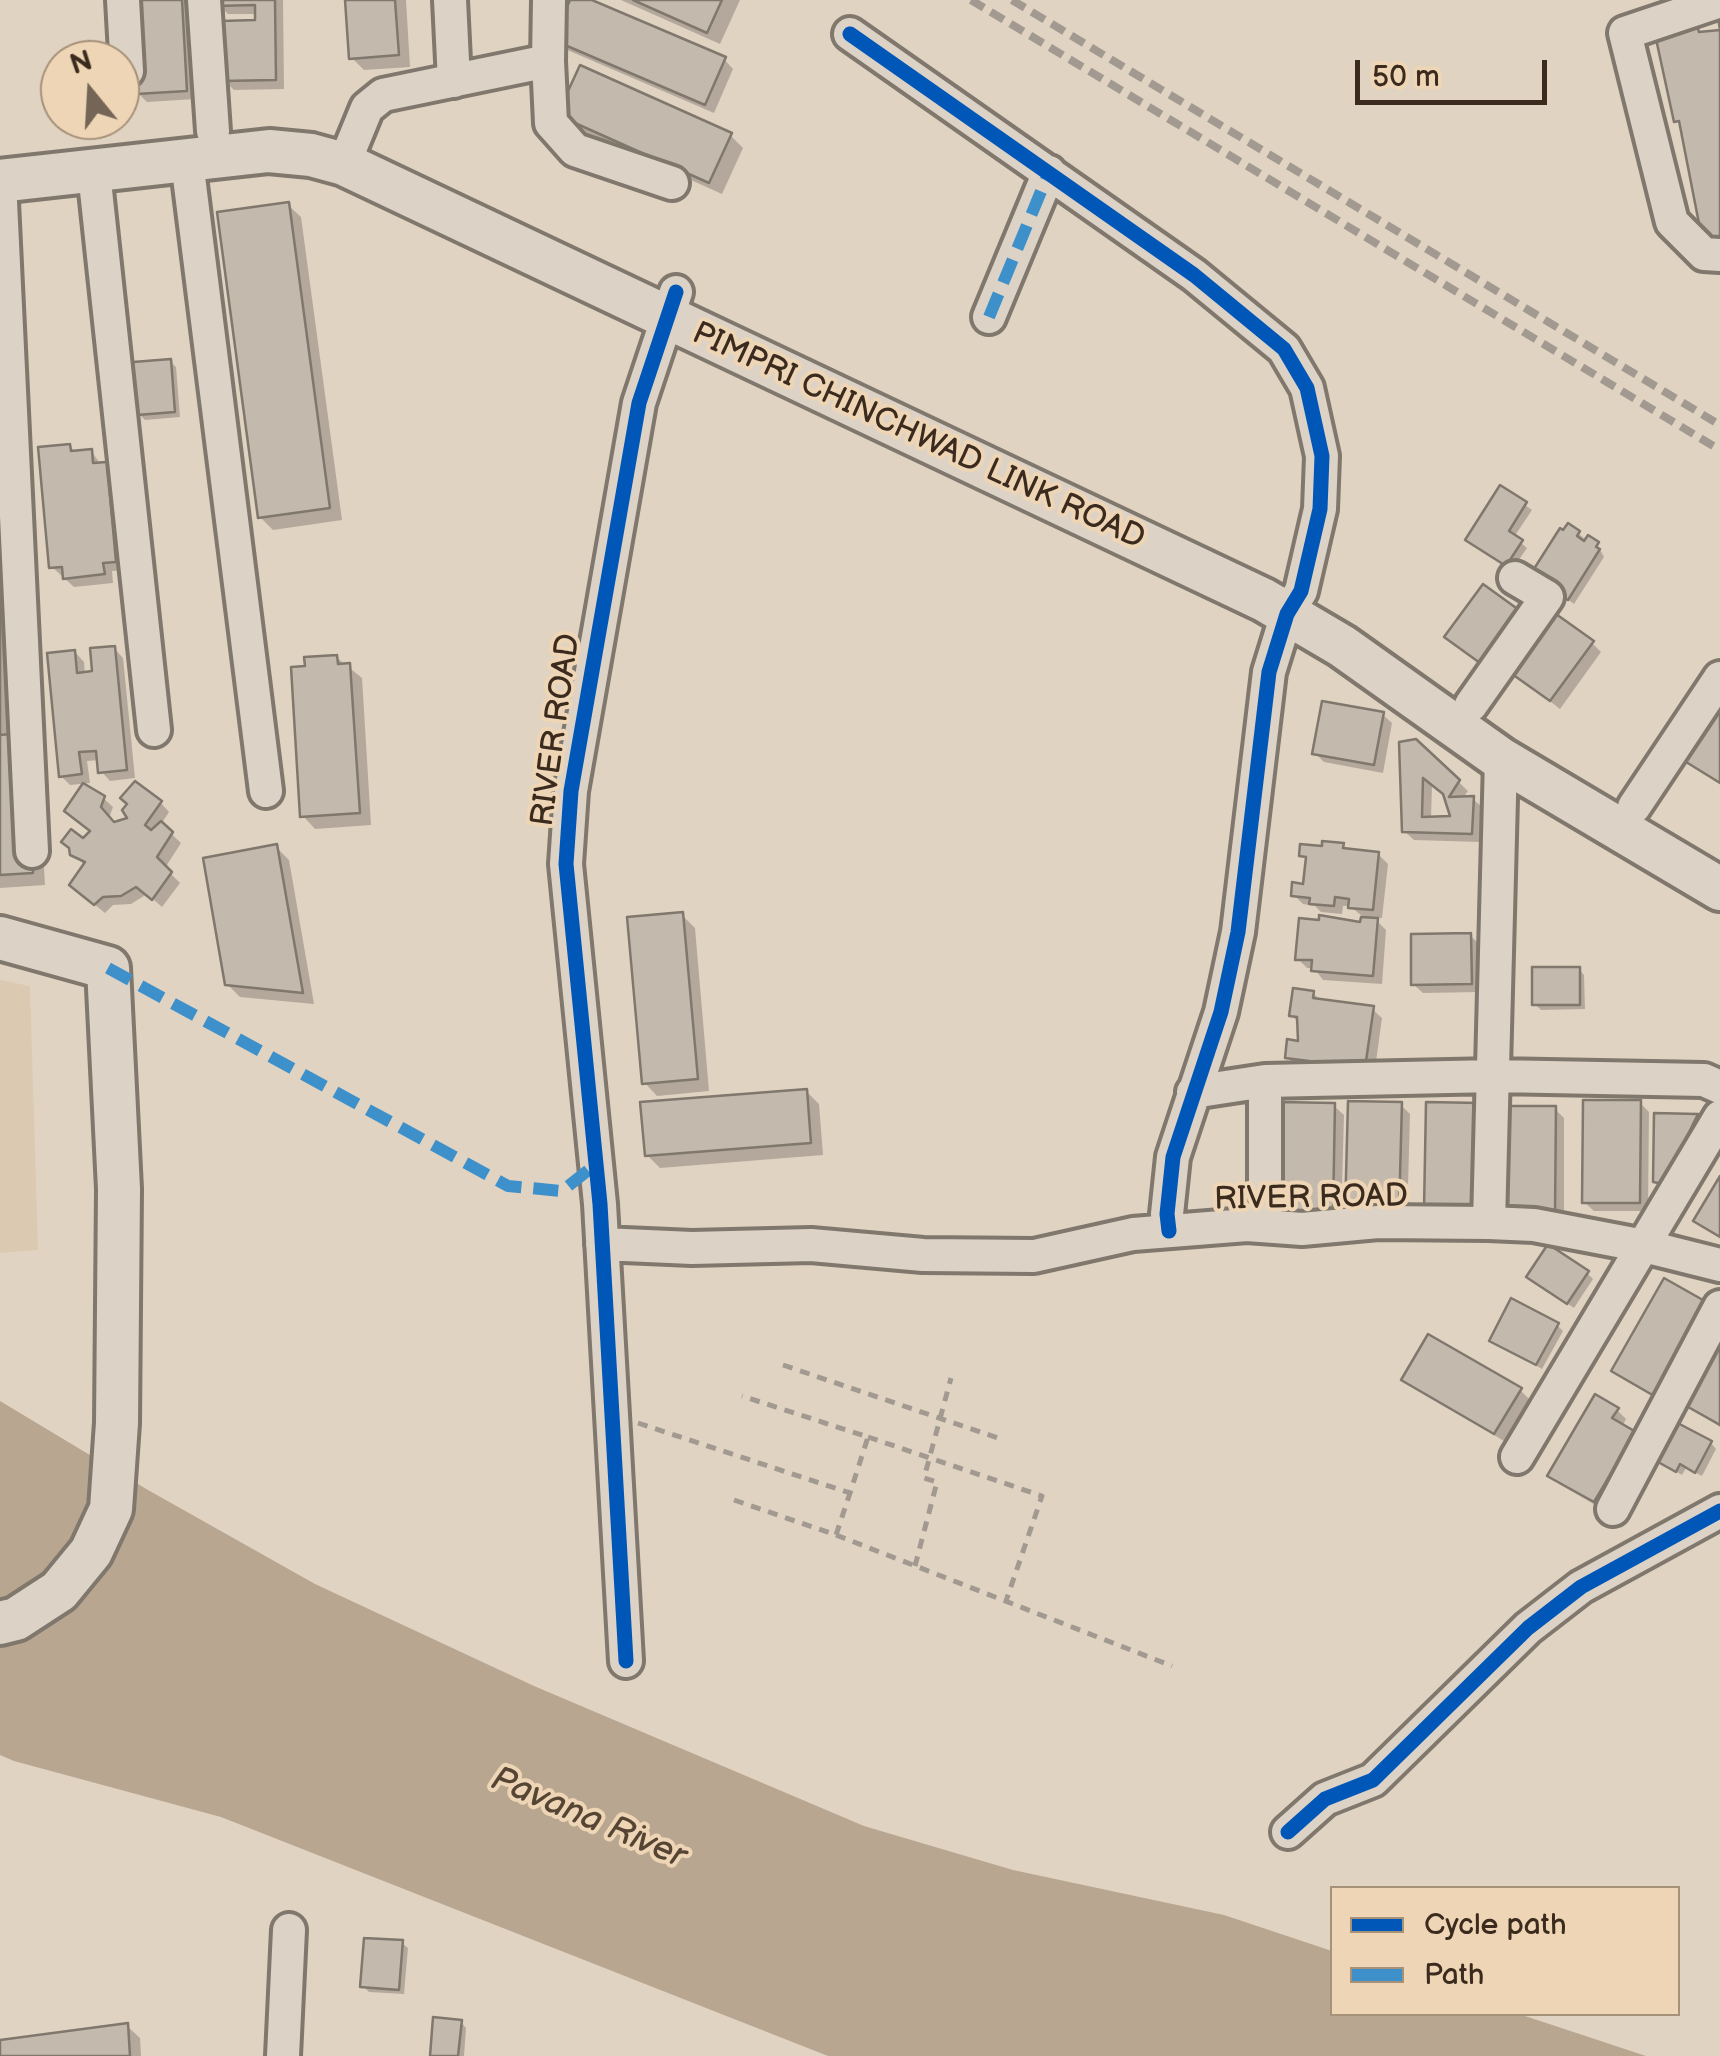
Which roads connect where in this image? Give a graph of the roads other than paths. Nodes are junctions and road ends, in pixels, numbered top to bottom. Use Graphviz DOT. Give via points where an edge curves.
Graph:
graph roads {
  1 [pos="124,0"];
  2 [pos="204,0"];
  3 [pos="450,0"];
  4 [pos="549,0"];
  5 [pos="1720,1"];
  6 [pos="850,34"];
  7 [pos="126,40"];
  8 [pos="548,61"];
  9 [pos="454,81"];
  10 [pos="200,146"];
  11 [pos="349,152"];
  12 [pos="0,154"];
  13 [pos="94,172"];
  14 [pos="1049,172"];
  15 [pos="0,181"];
  16 [pos="672,184"];
  17 [pos="1720,255"];
  18 [pos="672,305"];
  19 [pos="988,317"];
  20 [pos="1516,578"];
  21 [pos="1294,602"];
  22 [pos="1720,678"];
  23 [pos="1471,705"];
  24 [pos="154,730"];
  25 [pos="1522,761"];
  26 [pos="266,791"];
  27 [pos="1634,806"];
  28 [pos="32,851"];
  29 [pos="1720,858"];
  30 [pos="1720,889"];
  31 [pos="0,938"];
  32 [pos="1496,1076"];
  33 [pos="1265,1080"];
  34 [pos="1720,1086"];
  35 [pos="1192,1092"];
  36 [pos="1720,1117"];
  37 [pos="1489,1223"];
  38 [pos="1265,1226"];
  39 [pos="1169,1231"];
  40 [pos="602,1244"];
  41 [pos="1644,1246"];
  42 [pos="1720,1265"];
  43 [pos="1720,1307"];
  44 [pos="1517,1456"];
  45 [pos="1613,1509"];
  46 [pos="1720,1511"];
  47 [pos="0,1623"];
  48 [pos="626,1661"];
  49 [pos="1288,1832"];
  50 [pos="290,1930"];
  51 [pos="283,2056"];
  1 -- 7 [label="street"];
  2 -- 10 [label="street"];
  3 -- 9 [label="street"];
  4 -- 8 [label="street"];
  5 -- 17 [label="street" via="1625,33 1672,222 1704,254"];
  6 -- 14 [label="street"];
  8 -- 9 [label="street"];
  8 -- 16 [label="street" via="552,124 575,150"];
  9 -- 11 [label="street" via="383,95 367,108"];
  10 -- 11 [label="main road, PIMPRI CHINCHWAD LINK ROAD" via="269,124 316,128"];
  10 -- 12 [label="main road, PIMPRI CHINCHWAD LINK ROAD"];
  10 -- 13 [label="main road, PIMPRI CHINCHWAD LINK ROAD"];
  10 -- 26 [label="street"];
  11 -- 18 [label="main road, PIMPRI CHINCHWAD LINK ROAD"];
  13 -- 15 [label="main road, PIMPRI CHINCHWAD LINK ROAD"];
  13 -- 24 [label="street"];
  14 -- 19 [label="street"];
  14 -- 21 [label="street" via="1194,275 1284,350 1307,388 1322,456 1320,509"];
  15 -- 28 [label="street"];
  18 -- 21 [label="main road, PIMPRI CHINCHWAD LINK ROAD"];
  18 -- 40 [label="street, RIVER ROAD" via="639,404 571,791 566,864"];
  20 -- 23 [label="street" via="1547,597"];
  21 -- 23 [label="main road, PIMPRI CHINCHWAD LINK ROAD" via="1356,623"];
  21 -- 25 [label="main road, PIMPRI CHINCHWAD LINK ROAD" via="1342,646"];
  21 -- 35 [label="street" via="1269,672 1222,1012"];
  22 -- 27 [label="street"];
  23 -- 25 [label="main road, PIMPRI CHINCHWAD LINK ROAD"];
  25 -- 27 [label="main road, PIMPRI CHINCHWAD LINK ROAD"];
  25 -- 30 [label="main road, PIMPRI CHINCHWAD LINK ROAD"];
  25 -- 32 [label="street"];
  27 -- 29 [label="main road, PIMPRI CHINCHWAD LINK ROAD"];
  31 -- 47 [label="main road" via="108,968 119,1189 111,1509 91,1552 60,1592"];
  32 -- 33 [label="street"];
  32 -- 34 [label="street" via="1704,1080"];
  32 -- 37 [label="street"];
  33 -- 35 [label="street"];
  33 -- 38 [label="street"];
  35 -- 39 [label="street" via="1173,1156"];
  36 -- 41 [label="street"];
  37 -- 38 [label="street, RIVER ROAD"];
  37 -- 41 [label="street, RIVER ROAD"];
  38 -- 39 [label="street, RIVER ROAD"];
  39 -- 40 [label="street, RIVER ROAD" via="1034,1256"];
  40 -- 48 [label="street, RIVER ROAD"];
  41 -- 42 [label="street, RIVER ROAD"];
  41 -- 44 [label="street"];
  43 -- 45 [label="street"];
  46 -- 49 [label="street" via="1581,1587 1528,1628 1372,1780 1325,1800"];
  50 -- 51 [label="street"];
}
